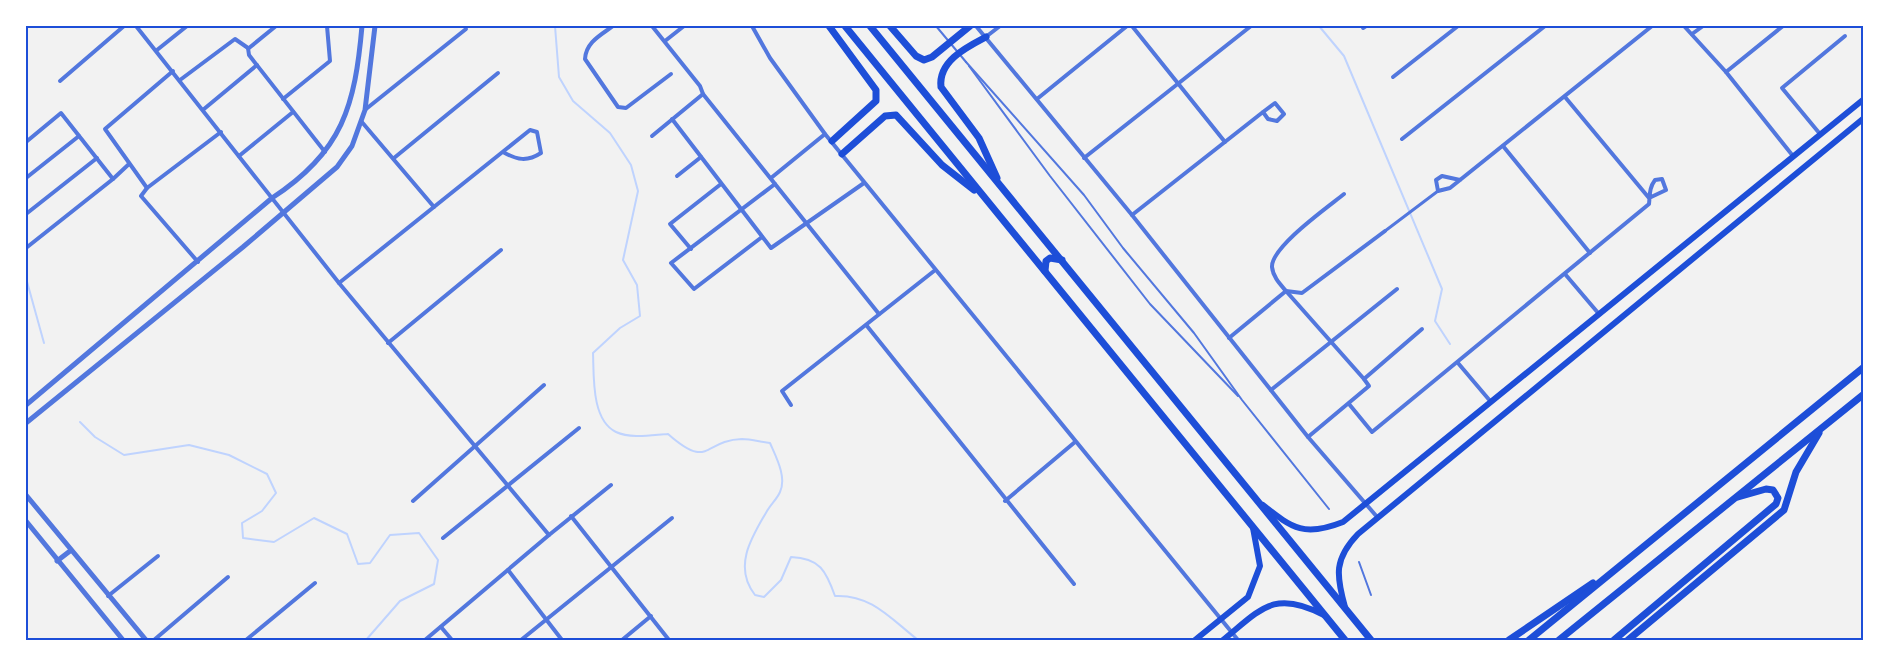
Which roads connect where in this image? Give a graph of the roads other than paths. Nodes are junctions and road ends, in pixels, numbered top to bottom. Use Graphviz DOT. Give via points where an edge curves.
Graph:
graph roads {
  1 [pos="124,26"];
  2 [pos="136,26"];
  3 [pos="187,26"];
  4 [pos="276,26"];
  5 [pos="327,26"];
  6 [pos="362,26"];
  7 [pos="375,26"];
  8 [pos="613,26"];
  9 [pos="652,26"];
  10 [pos="684,26"];
  11 [pos="752,26"];
  12 [pos="829,26"];
  13 [pos="845,26"];
  14 [pos="870,26"];
  15 [pos="890,26"];
  16 [pos="936,26"];
  17 [pos="970,26"];
  18 [pos="976,26"];
  19 [pos="1000,26"];
  20 [pos="1126,26"];
  21 [pos="1132,26"];
  22 [pos="1251,26"];
  23 [pos="1458,26"];
  24 [pos="1545,26"];
  25 [pos="1652,26"];
  26 [pos="1684,26"];
  27 [pos="1703,26"];
  28 [pos="1783,26"];
  29 [pos="466,29"];
  30 [pos="1692,34"];
  31 [pos="1845,36"];
  32 [pos="986,37"];
  33 [pos="665,41"];
  34 [pos="249,48"];
  35 [pos="157,50"];
  36 [pos="966,62"];
  37 [pos="257,65"];
  38 [pos="173,71"];
  39 [pos="1726,72"];
  40 [pos="498,73"];
  41 [pos="671,74"];
  42 [pos="1393,77"];
  43 [pos="180,80"];
  44 [pos="60,81"];
  45 [pos="1179,82"];
  46 [pos="703,94"];
  47 [pos="1565,97"];
  48 [pos="283,99"];
  49 [pos="1037,99"];
  50 [pos="1863,99"];
  51 [pos="204,109"];
  52 [pos="365,110"];
  53 [pos="293,112"];
  54 [pos="1263,112"];
  55 [pos="1863,118"];
  56 [pos="672,119"];
  57 [pos="361,121"];
  58 [pos="221,132"];
  59 [pos="825,134"];
  60 [pos="1820,134"];
  61 [pos="79,136"];
  62 [pos="652,136"];
  63 [pos="1402,139"];
  64 [pos="832,141"];
  65 [pos="26,142"];
  66 [pos="1226,142"];
  67 [pos="1503,146"];
  68 [pos="325,152"];
  69 [pos="503,152"];
  70 [pos="842,154"];
  71 [pos="239,156"];
  72 [pos="1793,156"];
  73 [pos="701,157"];
  74 [pos="97,158"];
  75 [pos="394,158"];
  76 [pos="1084,158"];
  77 [pos="129,164"];
  78 [pos="677,176"];
  79 [pos="26,178"];
  80 [pos="771,178"];
  81 [pos="113,179"];
  82 [pos="1460,180"];
  83 [pos="864,183"];
  84 [pos="721,184"];
  85 [pos="775,184"];
  86 [pos="1000,186"];
  87 [pos="147,188"];
  88 [pos="1438,191"];
  89 [pos="1344,194"];
  90 [pos="272,198"];
  91 [pos="1650,198"];
  92 [pos="986,199"];
  93 [pos="434,207"];
  94 [pos="741,209"];
  95 [pos="285,212"];
  96 [pos="26,214"];
  97 [pos="1132,215"];
  98 [pos="805,222"];
  99 [pos="1385,231"];
  100 [pos="762,237"];
  101 [pos="26,248"];
  102 [pos="691,249"];
  103 [pos="501,250"];
  104 [pos="1590,253"];
  105 [pos="1062,260"];
  106 [pos="198,262"];
  107 [pos="934,271"];
  108 [pos="1045,271"];
  109 [pos="1565,274"];
  110 [pos="339,283"];
  111 [pos="1397,288"];
  112 [pos="1286,291"];
  113 [pos="879,314"];
  114 [pos="1599,314"];
  115 [pos="867,326"];
  116 [pos="1422,329"];
  117 [pos="1229,338"];
  118 [pos="1330,342"];
  119 [pos="388,343"];
  120 [pos="1458,363"];
  121 [pos="1863,367"];
  122 [pos="1364,379"];
  123 [pos="544,385"];
  124 [pos="1271,390"];
  125 [pos="1863,394"];
  126 [pos="1242,400"];
  127 [pos="1491,402"];
  128 [pos="1349,404"];
  129 [pos="26,405"];
  130 [pos="791,405"];
  131 [pos="26,423"];
  132 [pos="579,428"];
  133 [pos="1821,428"];
  134 [pos="1308,436"];
  135 [pos="1075,442"];
  136 [pos="474,447"];
  137 [pos="611,485"];
  138 [pos="508,486"];
  139 [pos="26,495"];
  140 [pos="1735,498"];
  141 [pos="413,501"];
  142 [pos="1005,501"];
  143 [pos="1258,501"];
  144 [pos="1366,504"];
  145 [pos="1329,509"];
  146 [pos="571,516"];
  147 [pos="672,518"];
  148 [pos="1378,518"];
  149 [pos="26,521"];
  150 [pos="1253,526"];
  151 [pos="549,535"];
  152 [pos="443,538"];
  153 [pos="70,551"];
  154 [pos="158,556"];
  155 [pos="1630,557"];
  156 [pos="57,561"];
  157 [pos="1359,562"];
  158 [pos="611,567"];
  159 [pos="508,570"];
  160 [pos="228,577"];
  161 [pos="315,583"];
  162 [pos="1074,584"];
  163 [pos="1371,595"];
  164 [pos="108,597"];
  165 [pos="1346,610"];
  166 [pos="1325,615"];
  167 [pos="651,616"];
  168 [pos="1220,619"];
  169 [pos="546,620"];
  170 [pos="441,627"];
  171 [pos="1232,633"];
  172 [pos="123,640"];
  173 [pos="145,640"];
  174 [pos="154,640"];
  175 [pos="246,640"];
  176 [pos="425,640"];
  177 [pos="452,640"];
  178 [pos="521,640"];
  179 [pos="562,640"];
  180 [pos="622,640"];
  181 [pos="669,640"];
  182 [pos="1195,640"];
  183 [pos="1223,640"];
  184 [pos="1238,640"];
  185 [pos="1345,640"];
  186 [pos="1371,640"];
  187 [pos="1509,640"];
  188 [pos="1529,640"];
  189 [pos="1559,640"];
  190 [pos="1614,640"];
  191 [pos="1628,640"];
  1 -- 44 [label="street"];
  2 -- 35 [label="street"];
  3 -- 35 [label="street"];
  4 -- 34 [label="street"];
  5 -- 48 [label="street" via="330,61"];
  6 -- 68 [label="street" via="353,96 343,126"];
  7 -- 52 [label="street"];
  8 -- 41 [label="street" via="592,42 585,59 618,107 626,108"];
  9 -- 33 [label="street"];
  10 -- 33 [label="street"];
  11 -- 59 [label="street" via="770,58"];
  12 -- 64 [label="main road" via="877,96"];
  13 -- 92 [label="main road"];
  14 -- 86 [label="main road"];
  15 -- 17 [label="main road" via="924,60"];
  16 -- 36 [label="lane"];
  18 -- 32 [label="street"];
  19 -- 32 [label="street"];
  20 -- 49 [label="street"];
  21 -- 45 [label="street"];
  22 -- 45 [label="street"];
  23 -- 42 [label="street"];
  24 -- 63 [label="street"];
  25 -- 47 [label="street"];
  26 -- 30 [label="street"];
  27 -- 30 [label="street"];
  28 -- 39 [label="street"];
  29 -- 52 [label="street"];
  30 -- 39 [label="street"];
  31 -- 60 [label="street" via="1782,88"];
  32 -- 49 [label="street"];
  32 -- 86 [label="main road" via="950,61 942,72 941,87 979,138"];
  33 -- 46 [label="street"];
  34 -- 37 [label="street"];
  34 -- 43 [label="street" via="235,39"];
  35 -- 38 [label="street"];
  36 -- 126 [label="lane" via="1084,195"];
  36 -- 126 [label="lane" via="1150,304"];
  37 -- 48 [label="street"];
  37 -- 51 [label="street"];
  38 -- 43 [label="street"];
  38 -- 77 [label="street" via="105,129"];
  39 -- 72 [label="street"];
  40 -- 75 [label="street"];
  43 -- 51 [label="street"];
  45 -- 66 [label="street"];
  45 -- 76 [label="street"];
  46 -- 56 [label="street"];
  46 -- 80 [label="street"];
  47 -- 67 [label="street"];
  47 -- 91 [label="street"];
  48 -- 53 [label="street"];
  49 -- 76 [label="street"];
  50 -- 60 [label="main road"];
  51 -- 58 [label="street"];
  52 -- 57 [label="street"];
  53 -- 68 [label="street"];
  53 -- 71 [label="street"];
  54 -- 54 [label="street" via="1277,121 1284,114 1275,103"];
  54 -- 66 [label="street"];
  55 -- 148 [label="main road"];
  56 -- 62 [label="street"];
  56 -- 73 [label="street"];
  57 -- 75 [label="street"];
  57 -- 95 [label="street" via="352,146 337,167"];
  58 -- 71 [label="street"];
  58 -- 87 [label="street"];
  59 -- 64 [label="street"];
  59 -- 80 [label="street"];
  60 -- 72 [label="main road"];
  61 -- 65 [label="street" via="61,113"];
  61 -- 74 [label="street"];
  61 -- 79 [label="street"];
  64 -- 70 [label="street"];
  66 -- 97 [label="street"];
  67 -- 88 [label="street" via="1450,188"];
  67 -- 104 [label="street"];
  68 -- 90 [label="street"];
  69 -- 69 [label="street" via="520,160 541,153 537,132 530,130"];
  69 -- 93 [label="street"];
  70 -- 83 [label="street"];
  70 -- 92 [label="main road" via="885,116 896,115 942,165"];
  71 -- 90 [label="street"];
  72 -- 114 [label="main road"];
  73 -- 78 [label="street"];
  73 -- 84 [label="street"];
  74 -- 81 [label="street"];
  74 -- 96 [label="street"];
  75 -- 93 [label="street"];
  76 -- 97 [label="street"];
  77 -- 81 [label="street"];
  77 -- 87 [label="street"];
  80 -- 85 [label="street"];
  81 -- 101 [label="street"];
  82 -- 88 [label="street" via="1442,176 1436,180"];
  83 -- 98 [label="street"];
  83 -- 107 [label="street"];
  84 -- 94 [label="street"];
  84 -- 102 [label="street" via="670,224"];
  85 -- 94 [label="street"];
  85 -- 98 [label="street"];
  86 -- 105 [label="main road"];
  87 -- 106 [label="street" via="142,192 142,200"];
  88 -- 99 [label="street"];
  89 -- 112 [label="street" via="1278,250 1272,267"];
  90 -- 95 [label="street"];
  90 -- 106 [label="street"];
  91 -- 91 [label="street" via="1650,187 1655,180 1662,179 1666,190"];
  91 -- 104 [label="street" via="1649,204"];
  92 -- 108 [label="main road"];
  93 -- 110 [label="street"];
  94 -- 100 [label="street"];
  94 -- 102 [label="street"];
  95 -- 110 [label="street"];
  95 -- 131 [label="street"];
  97 -- 117 [label="street"];
  98 -- 100 [label="street" via="771,248"];
  98 -- 113 [label="street"];
  99 -- 112 [label="street" via="1302,293"];
  100 -- 102 [label="street" via="694,289 671,263"];
  103 -- 119 [label="street"];
  104 -- 109 [label="street"];
  105 -- 108 [label="main road" via="1050,258"];
  105 -- 143 [label="main road"];
  106 -- 129 [label="street"];
  107 -- 113 [label="street"];
  107 -- 135 [label="street"];
  108 -- 150 [label="main road"];
  109 -- 114 [label="street"];
  109 -- 120 [label="street"];
  110 -- 119 [label="street"];
  111 -- 118 [label="street"];
  112 -- 117 [label="street"];
  112 -- 118 [label="street"];
  113 -- 115 [label="street"];
  114 -- 127 [label="main road"];
  115 -- 130 [label="street" via="782,391"];
  115 -- 142 [label="street"];
  116 -- 122 [label="street"];
  117 -- 124 [label="street"];
  118 -- 122 [label="street"];
  118 -- 124 [label="street"];
  119 -- 136 [label="street"];
  120 -- 127 [label="street"];
  120 -- 128 [label="street" via="1372,432"];
  121 -- 155 [label="main road"];
  122 -- 128 [label="street" via="1369,386"];
  123 -- 136 [label="street"];
  124 -- 134 [label="street"];
  125 -- 133 [label="main road"];
  126 -- 145 [label="lane"];
  127 -- 144 [label="main road"];
  128 -- 134 [label="street"];
  132 -- 138 [label="street"];
  133 -- 140 [label="main road"];
  133 -- 191 [label="main road" via="1796,472 1784,510"];
  134 -- 144 [label="street"];
  135 -- 142 [label="street"];
  135 -- 168 [label="street"];
  136 -- 138 [label="street"];
  136 -- 141 [label="street"];
  137 -- 146 [label="street"];
  138 -- 151 [label="street"];
  138 -- 152 [label="street"];
  139 -- 153 [label="street"];
  140 -- 189 [label="main road"];
  140 -- 190 [label="main road" via="1766,489 1773,490 1778,498 1776,504 1689,580"];
  142 -- 162 [label="street"];
  143 -- 144 [label="main road" via="1303,531 1324,530 1343,522"];
  143 -- 165 [label="main road"];
  144 -- 148 [label="street"];
  146 -- 151 [label="street"];
  146 -- 158 [label="street"];
  147 -- 158 [label="street"];
  148 -- 165 [label="main road" via="1347,546 1340,562 1337,578"];
  149 -- 156 [label="street"];
  150 -- 166 [label="main road"];
  150 -- 168 [label="main road" via="1259,552 1258,575 1248,597"];
  151 -- 159 [label="street"];
  153 -- 156 [label="street"];
  153 -- 164 [label="street"];
  154 -- 164 [label="street"];
  155 -- 187 [label="main road"];
  155 -- 188 [label="main road"];
  156 -- 172 [label="street"];
  157 -- 163 [label="lane"];
  158 -- 167 [label="street"];
  158 -- 169 [label="street"];
  159 -- 169 [label="street"];
  159 -- 170 [label="street"];
  160 -- 174 [label="street"];
  161 -- 175 [label="street"];
  164 -- 173 [label="street"];
  165 -- 186 [label="main road"];
  166 -- 171 [label="main road" via="1303,604 1278,604 1264,608"];
  166 -- 185 [label="main road"];
  167 -- 180 [label="street"];
  167 -- 181 [label="street"];
  168 -- 171 [label="street"];
  168 -- 182 [label="main road"];
  169 -- 178 [label="street"];
  169 -- 179 [label="street"];
  170 -- 176 [label="street"];
  170 -- 177 [label="street"];
  171 -- 183 [label="main road"];
  171 -- 184 [label="street"];
}
